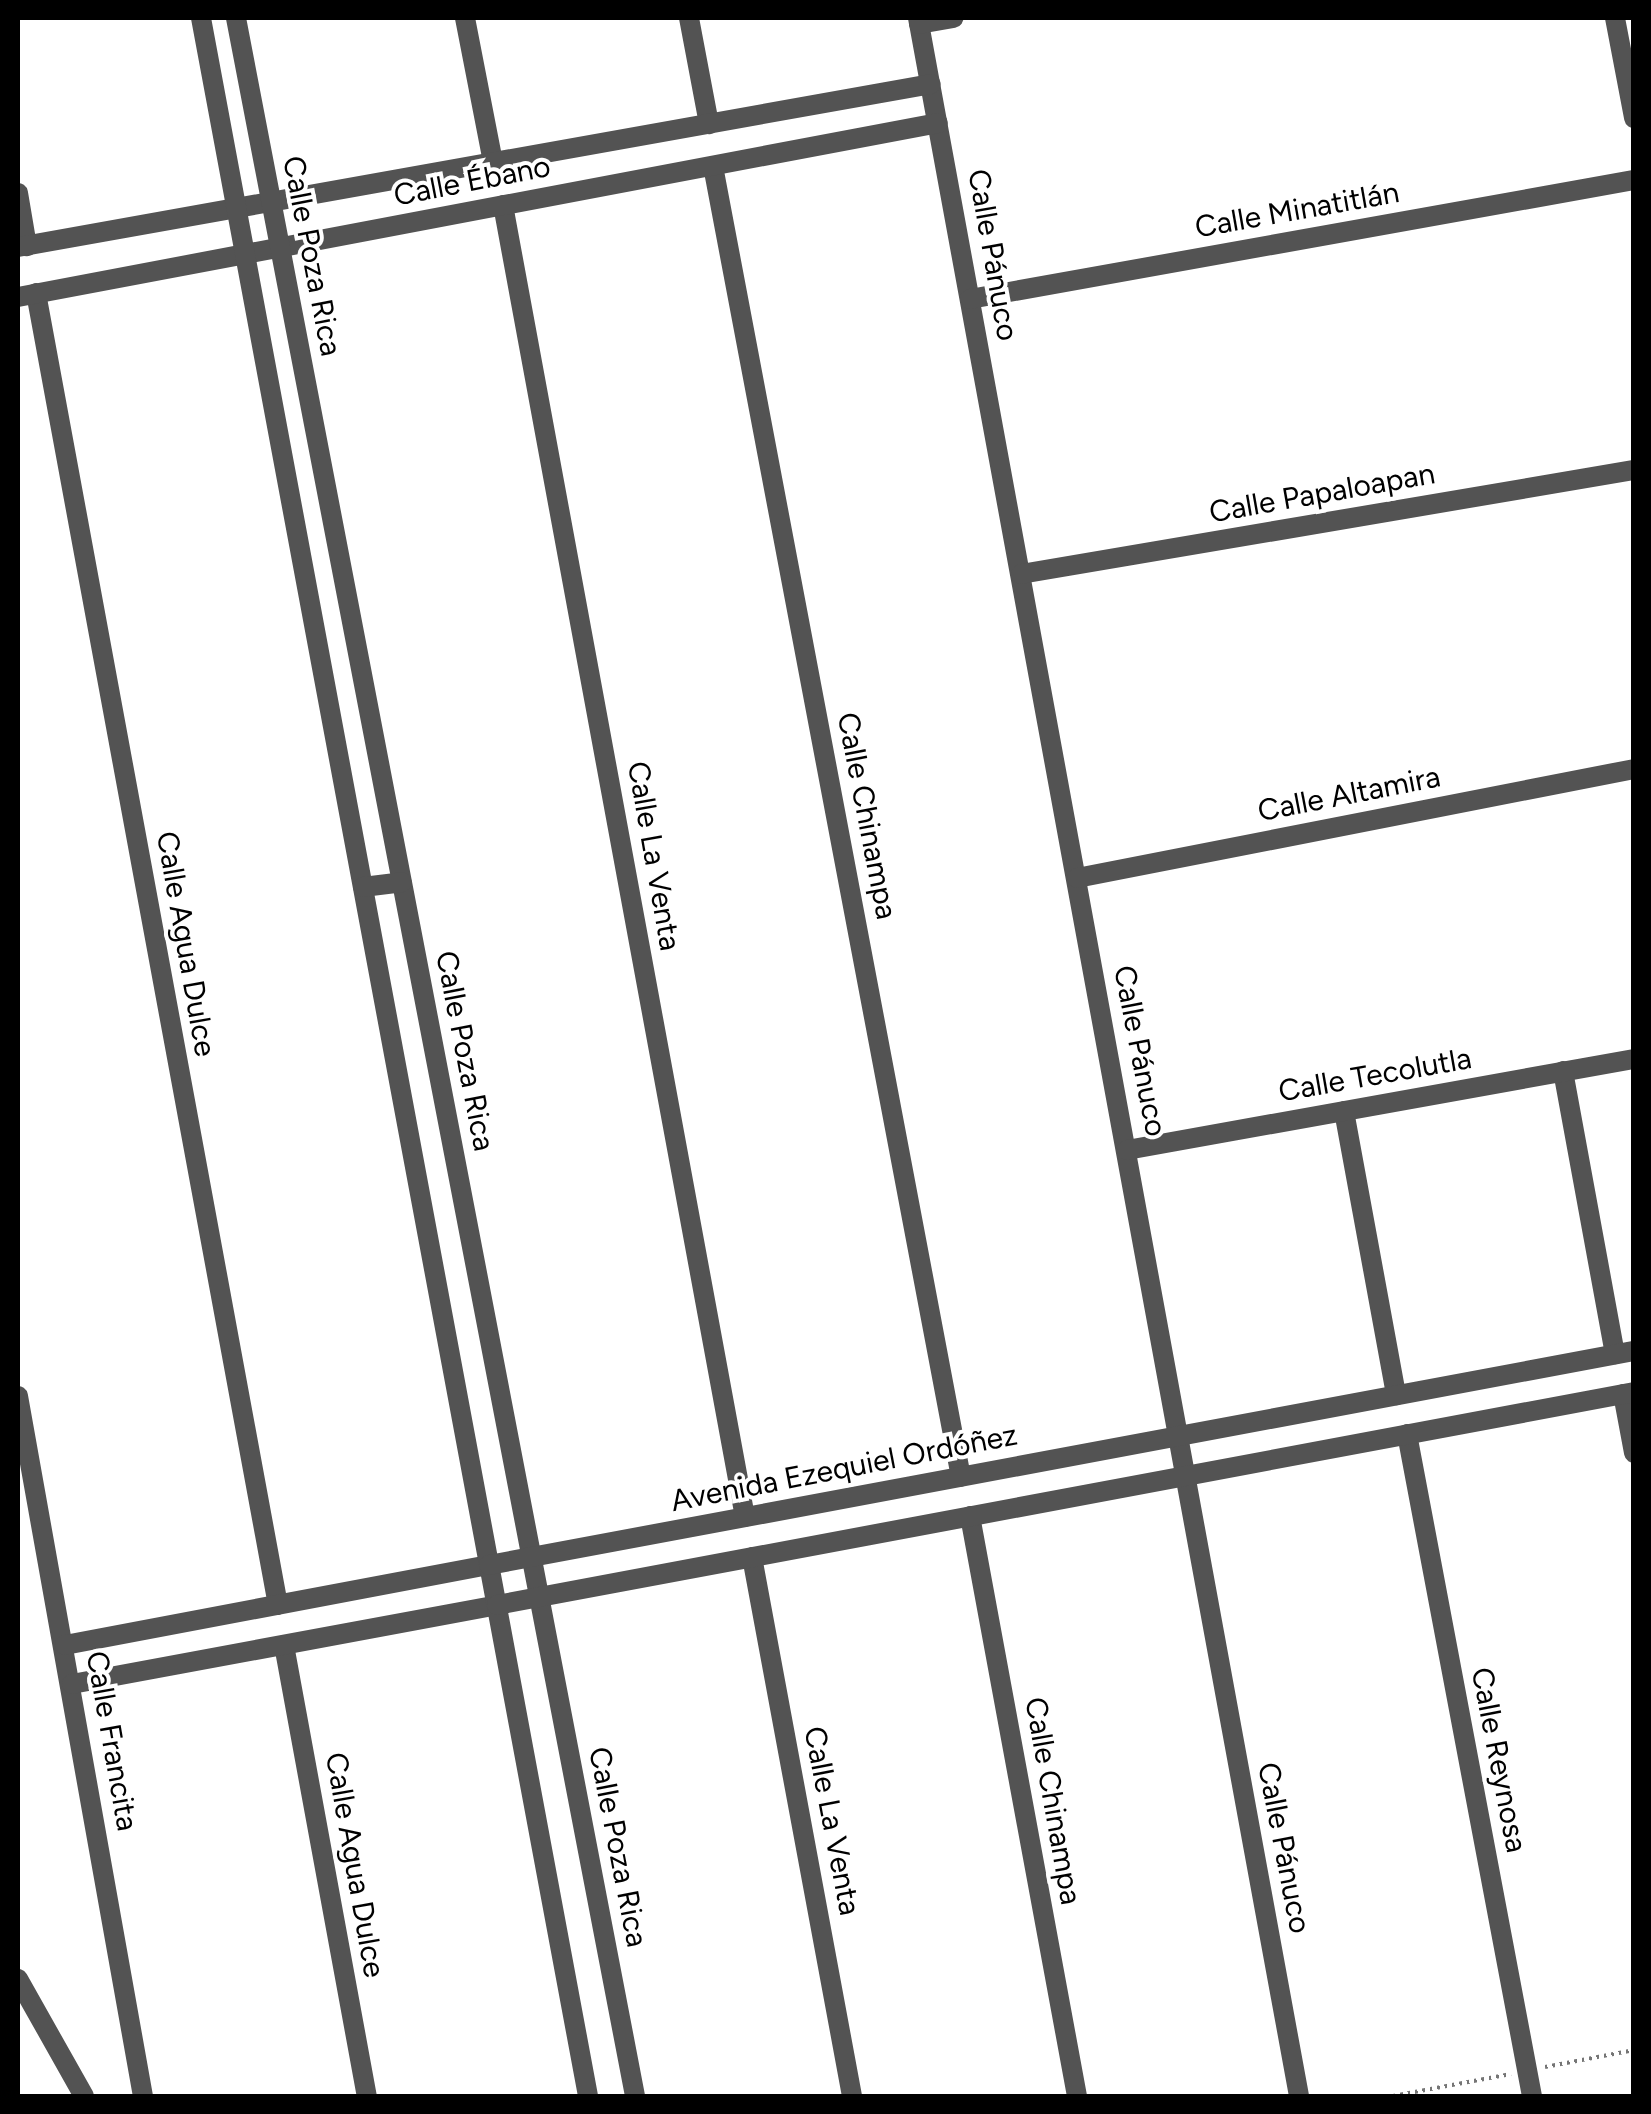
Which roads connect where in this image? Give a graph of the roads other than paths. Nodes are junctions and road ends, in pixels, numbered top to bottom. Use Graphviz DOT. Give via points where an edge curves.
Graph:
graph roads {
  1 [pos="201,18"];
  2 [pos="236,18"];
  3 [pos="465,18"];
  4 [pos="689,18"];
  5 [pos="953,18"];
  6 [pos="1615,18"];
  7 [pos="919,21"];
  8 [pos="930,84"];
  9 [pos="1634,118"];
  10 [pos="709,124"];
  11 [pos="938,124"];
  12 [pos="492,162"];
  13 [pos="714,166"];
  14 [pos="1634,180"];
  15 [pos="18,193"];
  16 [pos="272,202"];
  17 [pos="503,205"];
  18 [pos="236,208"];
  19 [pos="22,247"];
  20 [pos="280,247"];
  21 [pos="245,254"];
  22 [pos="27,295"];
  23 [pos="970,299"];
  24 [pos="1634,470"];
  25 [pos="1021,574"];
  26 [pos="1634,769"];
  27 [pos="1077,878"];
  28 [pos="402,882"];
  29 [pos="363,886"];
  30 [pos="417,962"];
  31 [pos="378,964"];
  32 [pos="1634,1058"];
  33 [pos="1563,1072"];
  34 [pos="1344,1111"];
  35 [pos="1128,1150"];
  36 [pos="1624,1352"];
  37 [pos="1628,1393"];
  38 [pos="1396,1395"];
  39 [pos="18,1396"];
  40 [pos="1407,1434"];
  41 [pos="1176,1436"];
  42 [pos="1634,1453"];
  43 [pos="961,1476"];
  44 [pos="1184,1476"];
  45 [pos="970,1516"];
  46 [pos="745,1517"];
  47 [pos="532,1557"];
  48 [pos="752,1557"];
  49 [pos="490,1565"];
  50 [pos="538,1597"];
  51 [pos="278,1605"];
  52 [pos="497,1605"];
  53 [pos="65,1644"];
  54 [pos="284,1644"];
  55 [pos="72,1684"];
  56 [pos="18,1980"];
  57 [pos="84,2096"];
  58 [pos="143,2096"];
  59 [pos="366,2096"];
  60 [pos="588,2096"];
  61 [pos="635,2096"];
  62 [pos="852,2096"];
  63 [pos="1076,2096"];
  64 [pos="1300,2096"];
  65 [pos="1532,2096"];
  1 -- 18 [label="street"];
  2 -- 16 [label="street, Calle Poza Rica"];
  3 -- 12 [label="street"];
  4 -- 10 [label="street"];
  5 -- 7 [label="street"];
  6 -- 9 [label="street"];
  7 -- 8 [label="street, Calle Pánuco"];
  8 -- 10 [label="street, Calle Ébano"];
  8 -- 11 [label="street, Calle Pánuco"];
  10 -- 12 [label="street, Calle Ébano"];
  11 -- 13 [label="street, Calle Ébano"];
  11 -- 23 [label="street, Calle Pánuco"];
  12 -- 16 [label="street, Calle Ébano"];
  13 -- 17 [label="street, Calle Ébano"];
  13 -- 43 [label="street, Calle Chinampa"];
  14 -- 23 [label="street, Calle Minatitlán"];
  15 -- 19 [label="street"];
  16 -- 18 [label="street, Calle Ébano"];
  16 -- 20 [label="street, Calle Poza Rica"];
  17 -- 20 [label="street, Calle Ébano"];
  17 -- 46 [label="street, Calle La Venta"];
  18 -- 19 [label="street, Calle Ébano"];
  18 -- 21 [label="street"];
  20 -- 21 [label="street, Calle Ébano"];
  20 -- 28 [label="street, Calle Poza Rica"];
  21 -- 22 [label="street, Calle Ébano"];
  21 -- 29 [label="street"];
  22 -- 51 [label="street, Calle Agua Dulce"];
  23 -- 25 [label="street, Calle Pánuco"];
  24 -- 25 [label="street, Calle Papaloapan"];
  25 -- 27 [label="street, Calle Pánuco"];
  26 -- 27 [label="street, Calle Altamira"];
  27 -- 35 [label="street, Calle Pánuco"];
  28 -- 29 [label="street"];
  28 -- 30 [label="street, Calle Poza Rica"];
  29 -- 31 [label="street"];
  30 -- 31 [label="street"];
  30 -- 47 [label="street, Calle Poza Rica"];
  31 -- 49 [label="street"];
  32 -- 33 [label="street, Calle Tecolutla"];
  33 -- 34 [label="street, Calle Tecolutla"];
  33 -- 36 [label="street"];
  34 -- 35 [label="street, Calle Tecolutla"];
  34 -- 38 [label="street"];
  35 -- 41 [label="street, Calle Pánuco"];
  36 -- 38 [label="street, Avenida Ezequiel Ordóñez"];
  37 -- 40 [label="street"];
  37 -- 42 [label="street"];
  38 -- 41 [label="street, Avenida Ezequiel Ordóñez"];
  39 -- 53 [label="street, Calle Francita"];
  40 -- 44 [label="street"];
  40 -- 65 [label="street, Calle Reynosa"];
  41 -- 43 [label="street, Avenida Ezequiel Ordóñez"];
  41 -- 44 [label="street, Calle Pánuco"];
  43 -- 46 [label="street, Avenida Ezequiel Ordóñez"];
  44 -- 45 [label="street"];
  44 -- 64 [label="street, Calle Pánuco"];
  45 -- 48 [label="street"];
  45 -- 63 [label="street, Calle Chinampa"];
  46 -- 47 [label="street, Avenida Ezequiel Ordóñez"];
  47 -- 49 [label="street, Avenida Ezequiel Ordóñez"];
  47 -- 50 [label="street, Calle Poza Rica"];
  48 -- 50 [label="street"];
  48 -- 62 [label="street, Calle La Venta"];
  49 -- 51 [label="street, Avenida Ezequiel Ordóñez"];
  49 -- 52 [label="street"];
  50 -- 52 [label="street"];
  50 -- 61 [label="street, Calle Poza Rica"];
  51 -- 53 [label="street, Avenida Ezequiel Ordóñez"];
  52 -- 54 [label="street"];
  52 -- 60 [label="street"];
  53 -- 55 [label="street, Calle Francita"];
  54 -- 55 [label="street"];
  54 -- 59 [label="street, Calle Agua Dulce"];
  55 -- 58 [label="street, Calle Francita"];
  56 -- 57 [label="street"];
}
